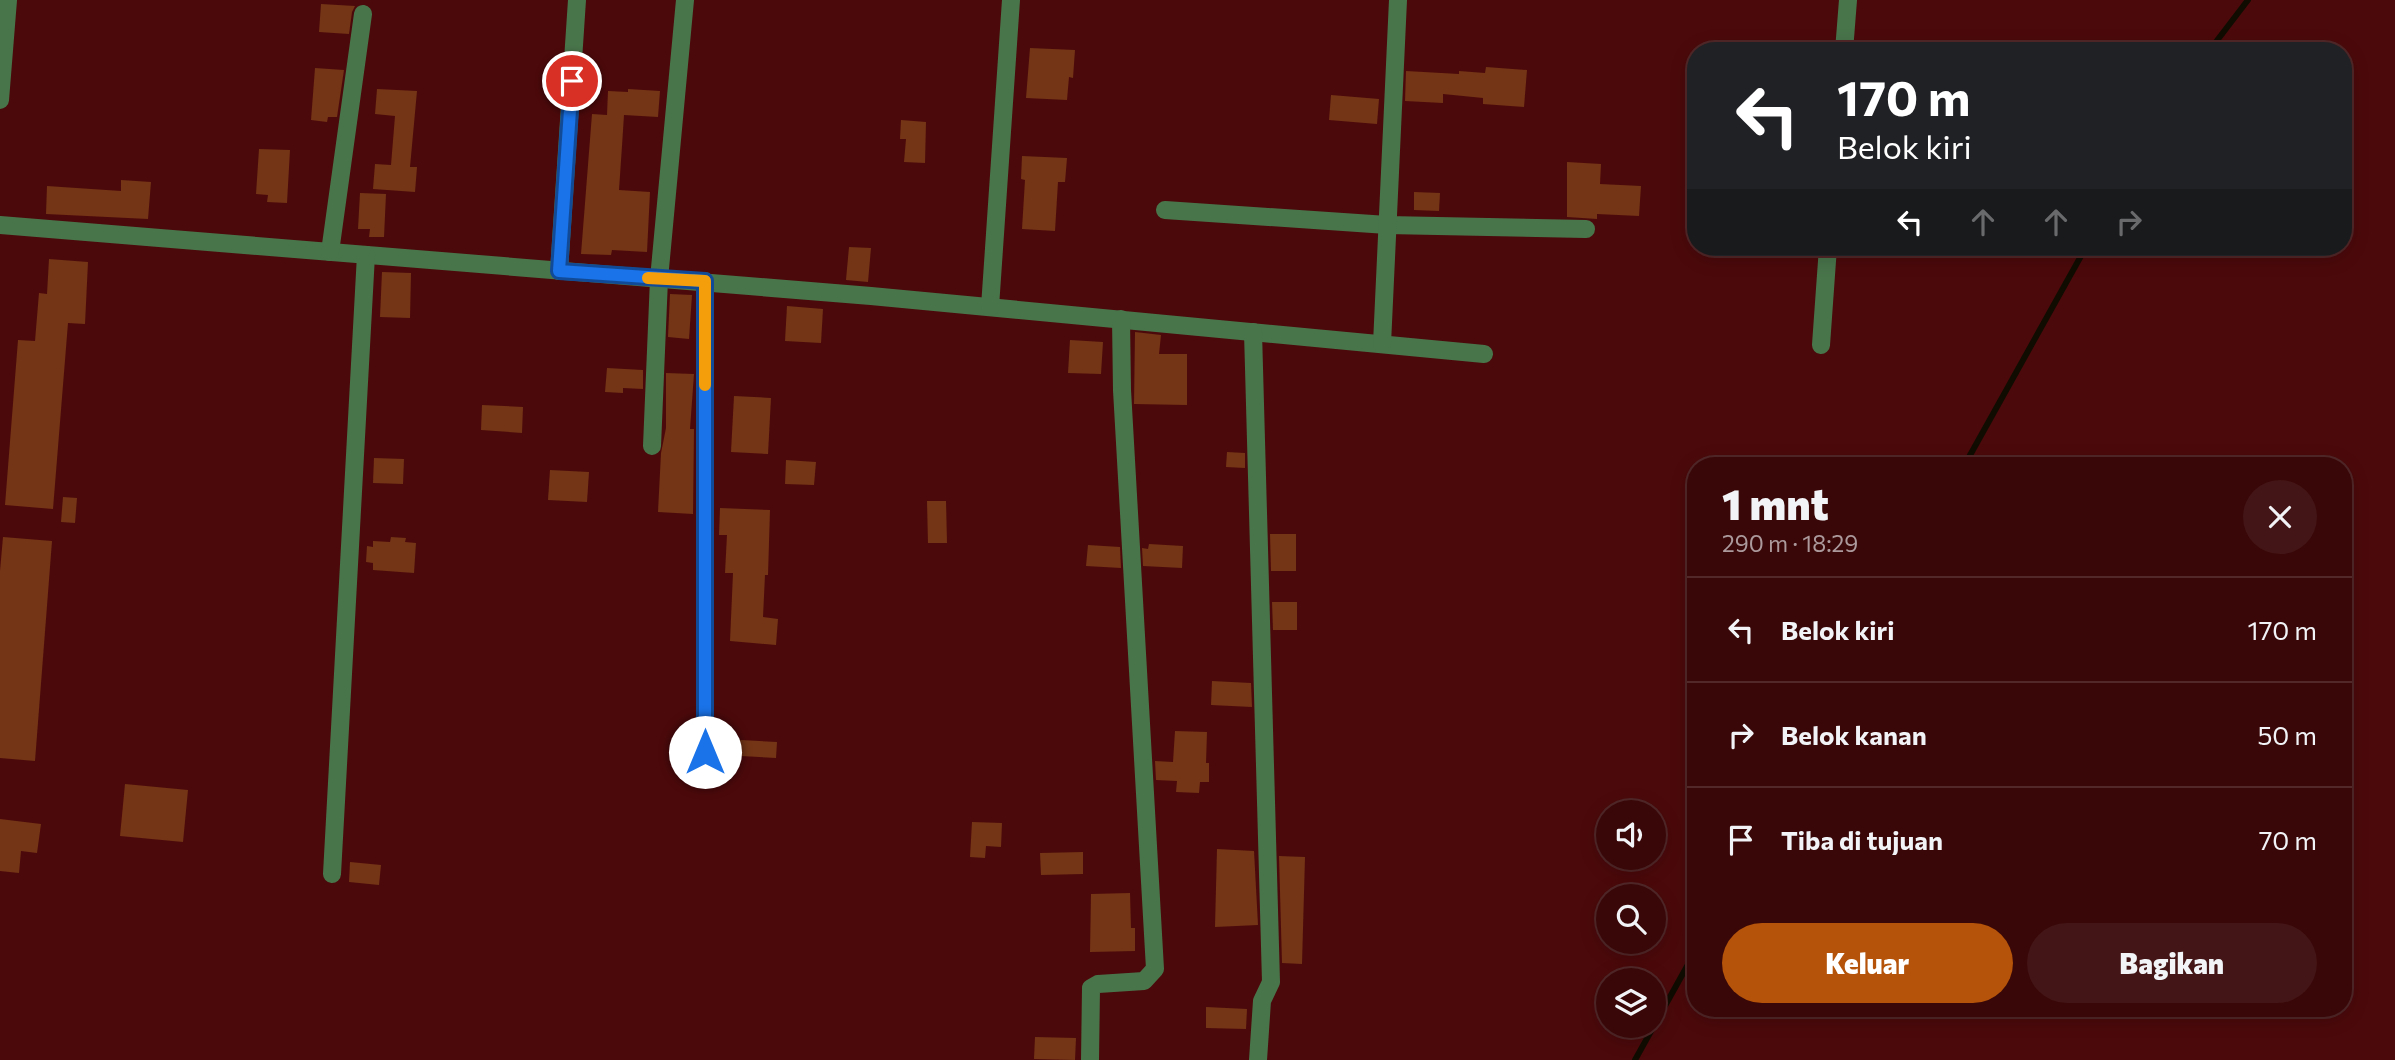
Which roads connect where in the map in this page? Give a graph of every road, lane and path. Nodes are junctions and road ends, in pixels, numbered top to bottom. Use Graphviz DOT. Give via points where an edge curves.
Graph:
graph roads {
  1 [pos="8,0"];
  2 [pos="578,0"];
  3 [pos="685,0"];
  4 [pos="1011,0"];
  5 [pos="1398,0"];
  6 [pos="1847,0"];
  7 [pos="363,13"];
  8 [pos="1844,42"];
  9 [pos="0,89"];
  10 [pos="0,100"];
  11 [pos="1165,210"];
  12 [pos="0,225"];
  13 [pos="1387,225"];
  14 [pos="1586,229"];
  15 [pos="330,252"];
  16 [pos="366,255"];
  17 [pos="1827,256"];
  18 [pos="559,271"];
  19 [pos="659,279"];
  20 [pos="705,281"];
  21 [pos="989,307"];
  22 [pos="1121,319"];
  23 [pos="1252,332"];
  24 [pos="1382,344"];
  25 [pos="1821,345"];
  26 [pos="1484,354"];
  27 [pos="652,446"];
  28 [pos="705,752"];
  29 [pos="332,874"];
  30 [pos="1090,1060"];
  31 [pos="1258,1060"];
  1 -- 9 [label="street"];
  2 -- 18 [label="street"];
  3 -- 19 [label="street"];
  4 -- 21 [label="street"];
  5 -- 13 [label="street"];
  6 -- 8 [label="street"];
  7 -- 15 [label="street"];
  9 -- 10 [label="street"];
  11 -- 13 [label="street"];
  12 -- 15 [label="street"];
  13 -- 14 [label="street"];
  13 -- 24 [label="street"];
  15 -- 16 [label="street"];
  16 -- 18 [label="street"];
  16 -- 29 [label="street"];
  17 -- 25 [label="street"];
  18 -- 19 [label="street"];
  19 -- 20 [label="street"];
  19 -- 27 [label="street"];
  20 -- 21 [label="street"];
  20 -- 28 [label="street"];
  21 -- 22 [label="street"];
  22 -- 23 [label="street"];
  22 -- 30 [label="street" via="1155,969 1144,981 1091,988"];
  23 -- 24 [label="street"];
  23 -- 31 [label="street" via="1271,982 1262,1001"];
  24 -- 26 [label="street"];
}
